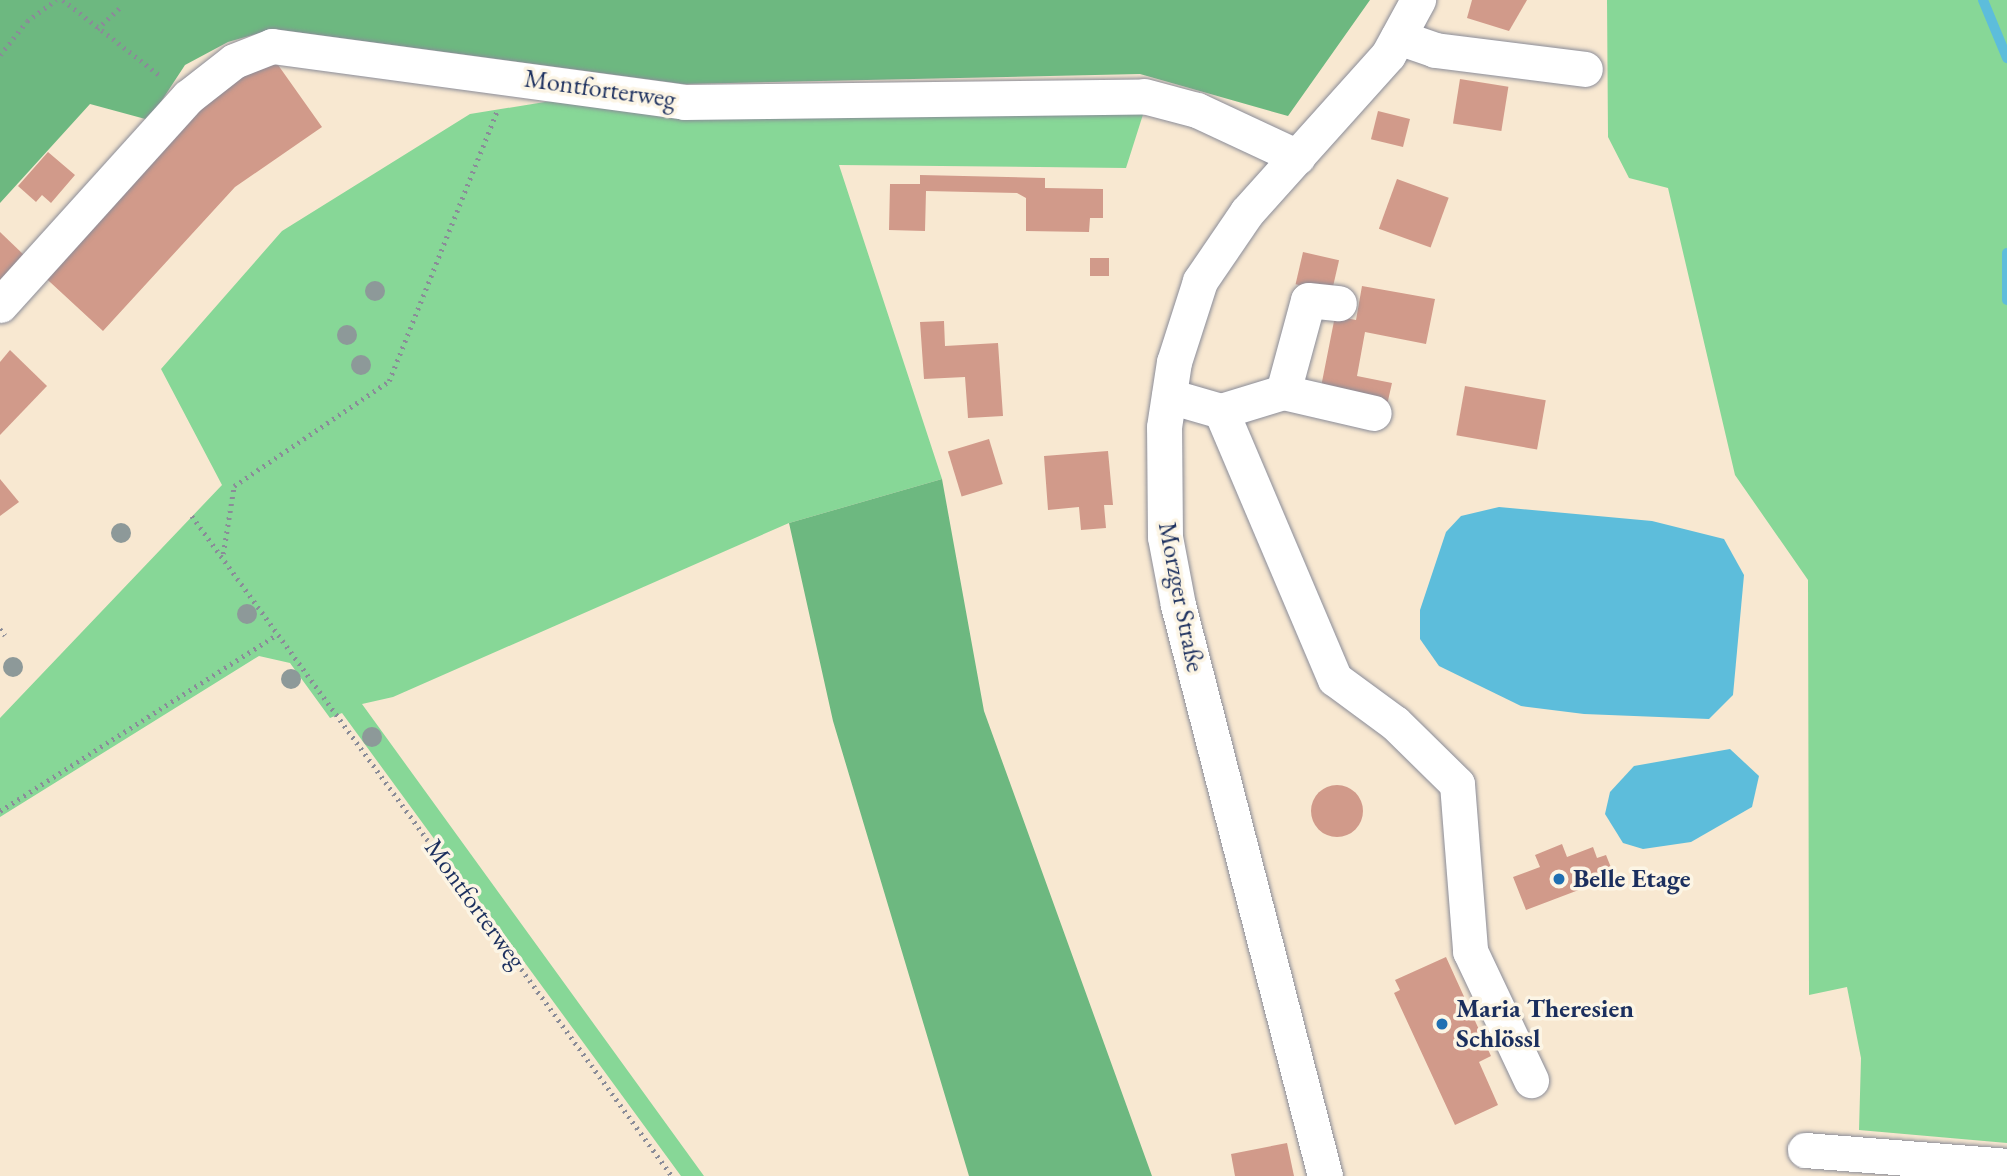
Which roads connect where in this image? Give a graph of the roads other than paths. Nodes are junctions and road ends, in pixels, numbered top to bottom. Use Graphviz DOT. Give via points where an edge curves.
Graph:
graph roads {
  1 [pos="1418,0"];
  2 [pos="1398,37"];
  3 [pos="1586,69"];
  4 [pos="1298,157"];
  5 [pos="1339,303"];
  6 [pos="0,305"];
  7 [pos="1283,392"];
  8 [pos="1170,396"];
  9 [pos="1221,411"];
  10 [pos="1374,413"];
  11 [pos="1531,1080"];
  12 [pos="1805,1150"];
  13 [pos="2007,1166"];
  14 [pos="1325,1176"];
  1 -- 2 [label="street, Morzger Straße"];
  2 -- 3 [label="street" via="1435,50"];
  2 -- 4 [label="street, Morzger Straße"];
  4 -- 6 [label="street, Montforterweg" via="1196,110 1144,96 684,102 272,46 234,61 188,97"];
  4 -- 8 [label="street, Morzger Straße" via="1247,212 1200,281"];
  5 -- 7 [label="street" via="1308,300"];
  7 -- 9 [label="street"];
  7 -- 10 [label="street"];
  8 -- 9 [label="street"];
  8 -- 14 [label="street, Morzger Straße" via="1165,537 1178,605"];
  9 -- 11 [label="street" via="1335,679 1395,723 1457,784 1470,951"];
  12 -- 13 [label="street"];
}
